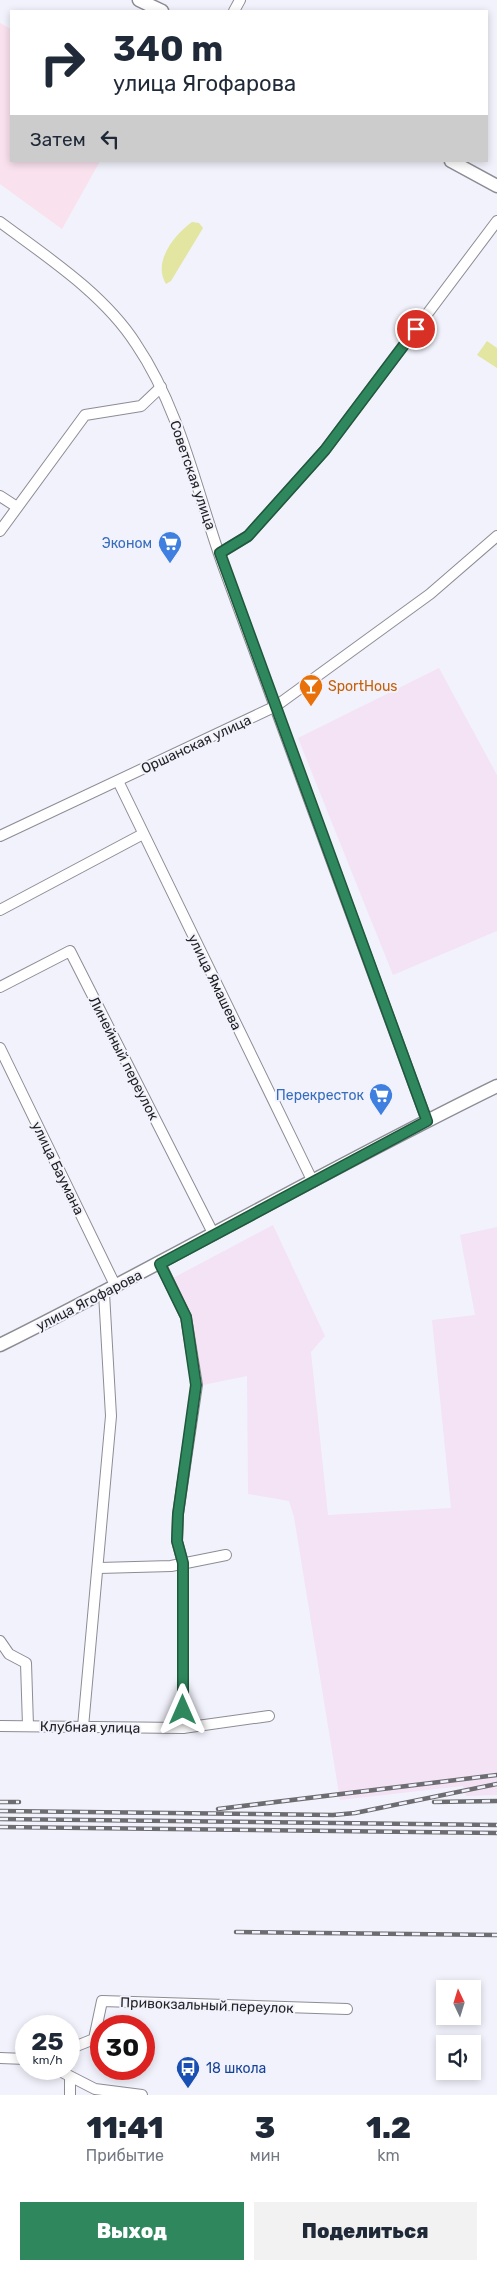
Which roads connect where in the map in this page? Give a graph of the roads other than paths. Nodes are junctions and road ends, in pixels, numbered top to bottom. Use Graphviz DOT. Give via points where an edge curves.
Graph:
graph roads {
  1 [pos="139,0"];
  2 [pos="160,10"];
  3 [pos="453,162"];
  4 [pos="497,186"];
  5 [pos="497,221"];
  6 [pos="0,222"];
  7 [pos="161,387"];
  8 [pos="0,496"];
  9 [pos="17,507"];
  10 [pos="0,531"];
  11 [pos="497,536"];
  12 [pos="220,553"];
  13 [pos="276,706"];
  14 [pos="118,781"];
  15 [pos="143,834"];
  16 [pos="0,836"];
  17 [pos="0,910"];
  18 [pos="0,987"];
  19 [pos="0,1048"];
  20 [pos="497,1086"];
  21 [pos="427,1121"];
  22 [pos="313,1182"];
  23 [pos="214,1235"];
  24 [pos="160,1264"];
  25 [pos="116,1287"];
  26 [pos="104,1293"];
  27 [pos="0,1345"];
  28 [pos="226,1555"];
  29 [pos="183,1563"];
  30 [pos="99,1568"];
  31 [pos="0,1641"];
  32 [pos="269,1716"];
  33 [pos="0,1726"];
  34 [pos="28,1726"];
  35 [pos="83,1727"];
  36 [pos="182,1728"];
  37 [pos="347,2009"];
  38 [pos="80,2045"];
  39 [pos="0,2058"];
  40 [pos="15,2059"];
  41 [pos="70,2080"];
  42 [pos="76,2080"];
  43 [pos="70,2095"];
  44 [pos="142,2095"];
  1 -- 2 [label="main road"];
  3 -- 4 [label="main road"];
  5 -- 12 [label="street" via="325,450 248,536"];
  6 -- 7 [label="street, Советская улица" via="69,272 101,302 136,342"];
  7 -- 9 [label="street" via="141,406 85,415"];
  7 -- 12 [label="street, Советская улица"];
  8 -- 9 [label="street"];
  9 -- 10 [label="street"];
  11 -- 13 [label="street, Оршанская улица" via="430,594"];
  12 -- 13 [label="street, Советская улица"];
  13 -- 14 [label="street, Оршанская улица"];
  13 -- 21 [label="street, Советская улица"];
  14 -- 15 [label="street, улица Ямашева"];
  14 -- 16 [label="street, Оршанская улица"];
  15 -- 17 [label="street"];
  15 -- 22 [label="street, улица Ямашева"];
  18 -- 23 [label="street, Линейный переулок" via="70,952"];
  19 -- 25 [label="street, улица Баумана"];
  20 -- 21 [label="main road, улица Ягофарова"];
  21 -- 22 [label="main road, улица Ягофарова"];
  22 -- 23 [label="main road, улица Ягофарова"];
  23 -- 24 [label="main road, улица Ягофарова"];
  24 -- 25 [label="main road, улица Ягофарова"];
  24 -- 29 [label="street" via="186,1317 196,1385 178,1514 177,1541"];
  25 -- 26 [label="main road, улица Ягофарова"];
  26 -- 27 [label="main road, улица Ягофарова"];
  26 -- 30 [label="street" via="112,1416"];
  28 -- 29 [label="street"];
  29 -- 30 [label="street"];
  29 -- 36 [label="street"];
  30 -- 35 [label="street"];
  31 -- 34 [label="street" via="9,1654 26,1663"];
  32 -- 36 [label="street, Клубная улица"];
  33 -- 34 [label="street, Клубная улица"];
  34 -- 35 [label="street, Клубная улица"];
  35 -- 36 [label="street, Клубная улица"];
  37 -- 38 [label="street, Привокзальный переулок" via="102,2002 94,2039"];
  39 -- 40 [label="street"];
  41 -- 43 [label="street"];
  42 -- 44 [label="street" via="95,2089"];
}
